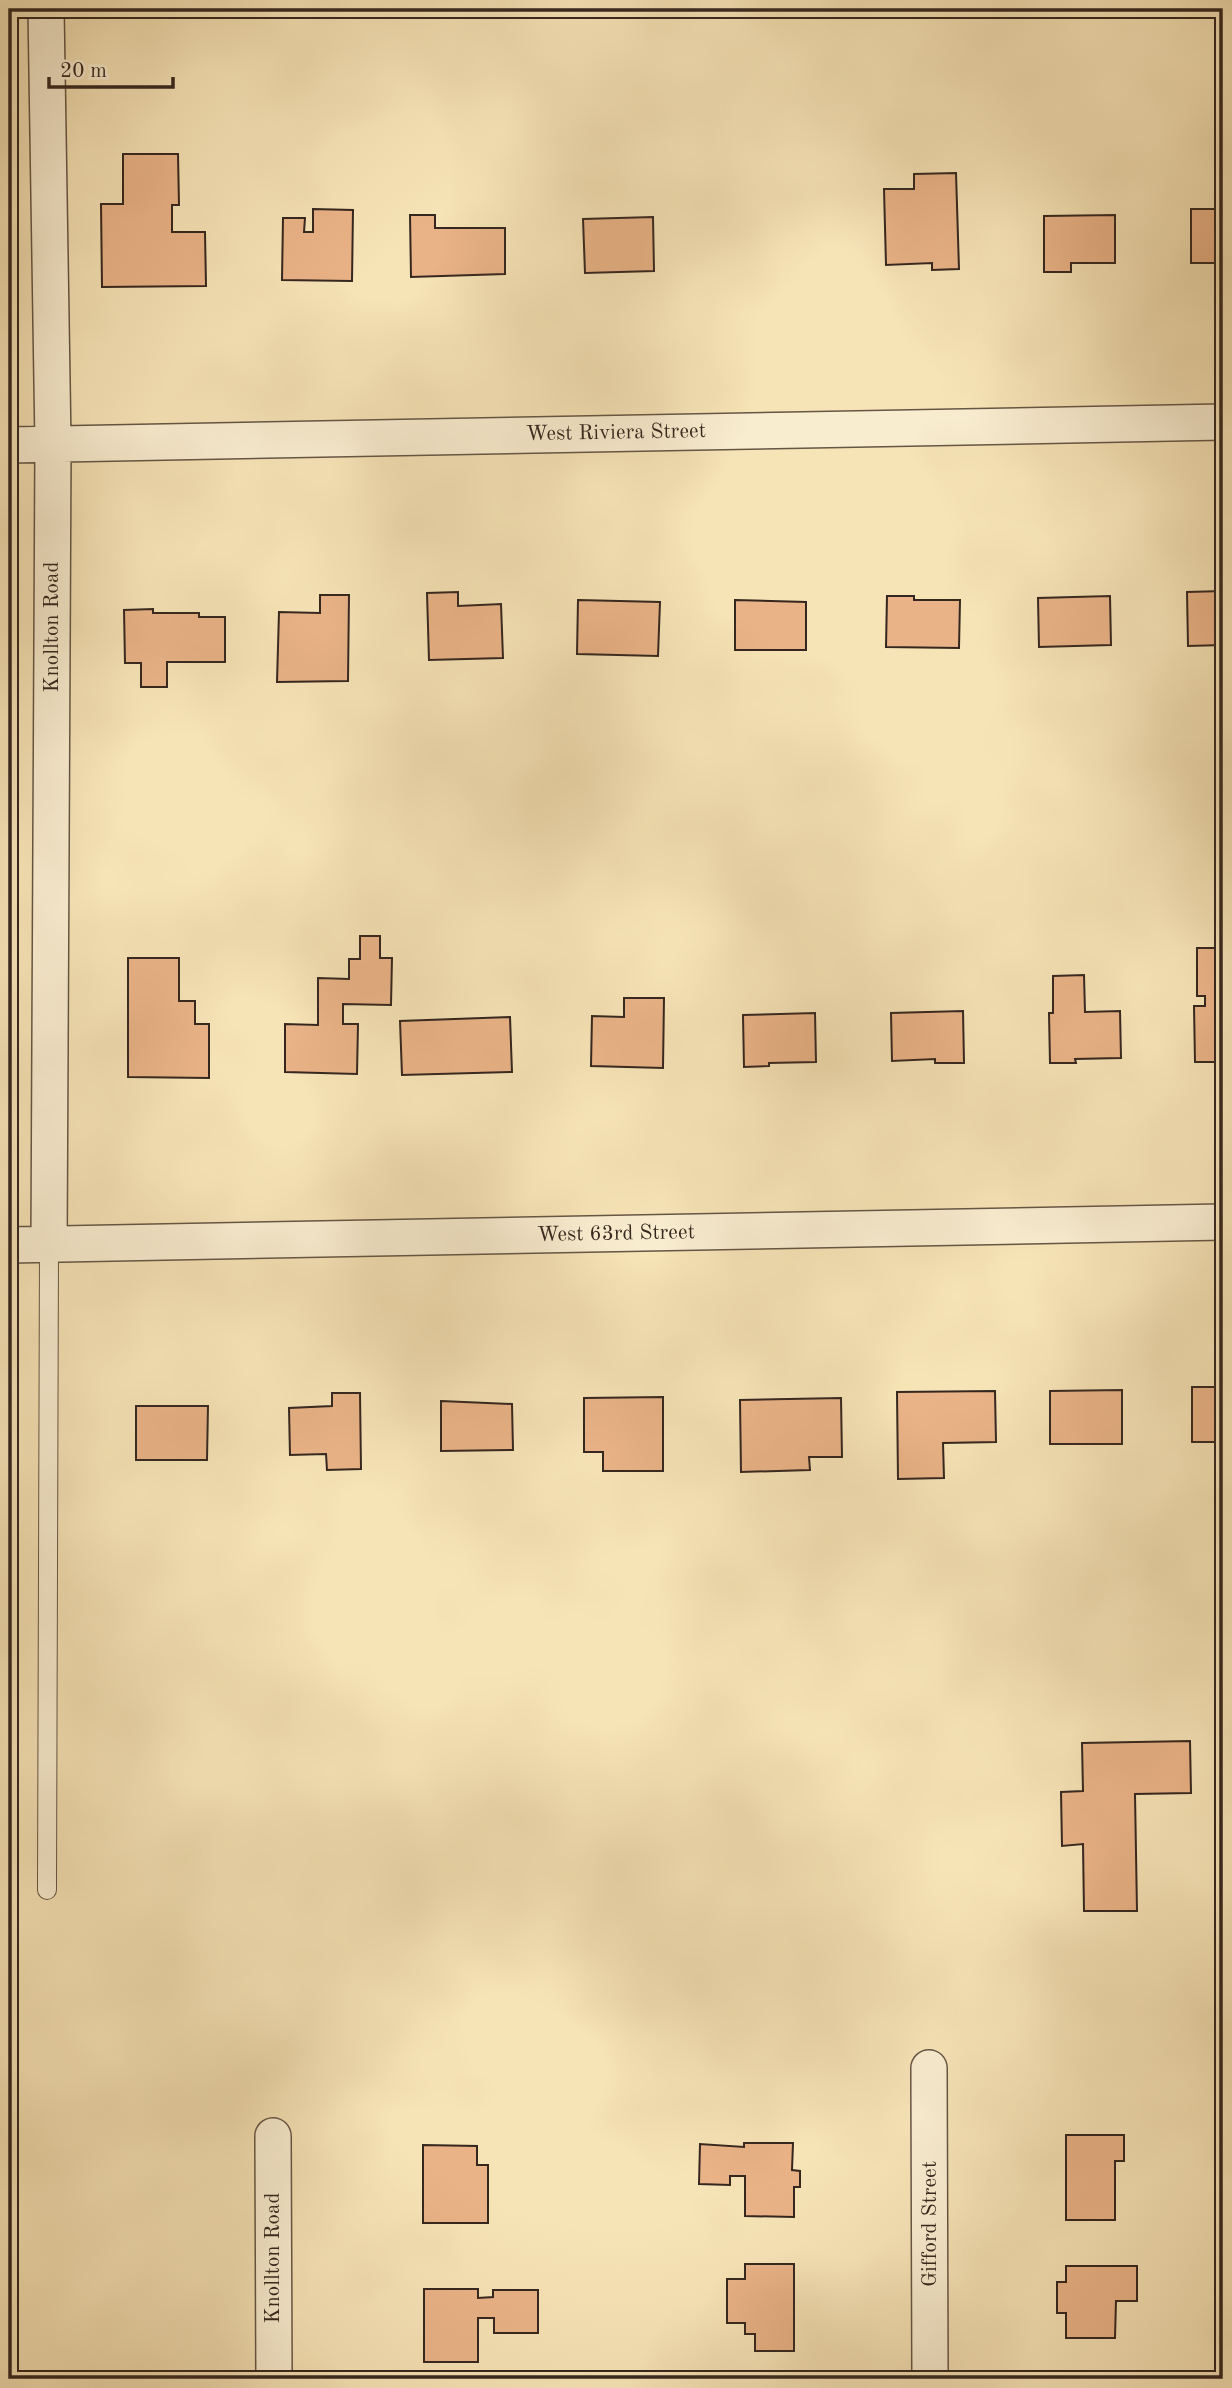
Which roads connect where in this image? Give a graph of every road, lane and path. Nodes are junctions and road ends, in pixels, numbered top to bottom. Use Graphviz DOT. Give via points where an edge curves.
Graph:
graph roads {
  1 [pos="46,9"];
  2 [pos="1223,422"];
  3 [pos="9,444"];
  4 [pos="53,444"];
  5 [pos="1223,1222"];
  6 [pos="9,1245"];
  7 [pos="49,1245"];
  8 [pos="47,1890"];
  9 [pos="929,2068"];
  10 [pos="273,2136"];
  11 [pos="274,2379"];
  12 [pos="930,2379"];
  1 -- 4 [label="street, Knollton Road"];
  2 -- 4 [label="street, West Riviera Street"];
  3 -- 4 [label="street, West Riviera Street"];
  4 -- 7 [label="street, Knollton Road"];
  5 -- 7 [label="street, West 63rd Street"];
  6 -- 7 [label="street, West 63rd Street"];
  7 -- 8 [label="lane"];
  9 -- 12 [label="street, Gifford Street"];
  10 -- 11 [label="street, Knollton Road"];
}
